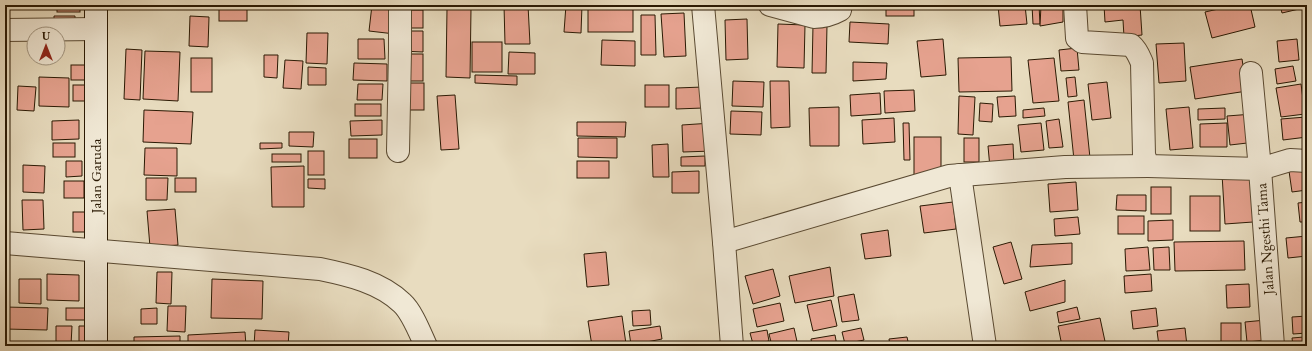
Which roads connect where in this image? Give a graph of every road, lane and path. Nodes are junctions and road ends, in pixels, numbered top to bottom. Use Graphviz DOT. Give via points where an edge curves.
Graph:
graph roads {
  1 [pos="96,5"];
  2 [pos="400,5"];
  3 [pos="703,5"];
  4 [pos="770,5"];
  5 [pos="841,5"];
  6 [pos="1074,5"];
  7 [pos="96,29"];
  8 [pos="5,30"];
  9 [pos="1251,73"];
  10 [pos="398,151"];
  11 [pos="1307,161"];
  12 [pos="1148,166"];
  13 [pos="1260,169"];
  14 [pos="960,175"];
  15 [pos="724,242"];
  16 [pos="5,243"];
  17 [pos="96,250"];
  18 [pos="96,346"];
  19 [pos="426,346"];
  20 [pos="732,346"];
  21 [pos="985,346"];
  22 [pos="1273,346"];
  1 -- 7 [label="street, Jalan Garuda"];
  2 -- 10 [label="street"];
  3 -- 15 [label="street"];
  4 -- 5 [label="street" via="814,17 834,14 840,10"];
  6 -- 12 [label="street" via="1077,38 1082,42 1131,46 1136,49 1142,63 1144,155"];
  7 -- 8 [label="street"];
  7 -- 17 [label="street, Jalan Garuda"];
  9 -- 13 [label="street"];
  11 -- 13 [label="street" via="1290,160"];
  12 -- 13 [label="street, Jalan Ngesthi Tama"];
  12 -- 14 [label="street, Jalan Ngesthi Tama" via="1065,167"];
  13 -- 22 [label="street, Jalan Ngesthi Tama"];
  14 -- 15 [label="street, Jalan Ngesthi Tama" via="949,176"];
  14 -- 21 [label="street"];
  15 -- 20 [label="street"];
  16 -- 17 [label="street"];
  17 -- 18 [label="street, Jalan Garuda"];
  17 -- 19 [label="street" via="320,269 350,275 381,287 403,303"];
}
